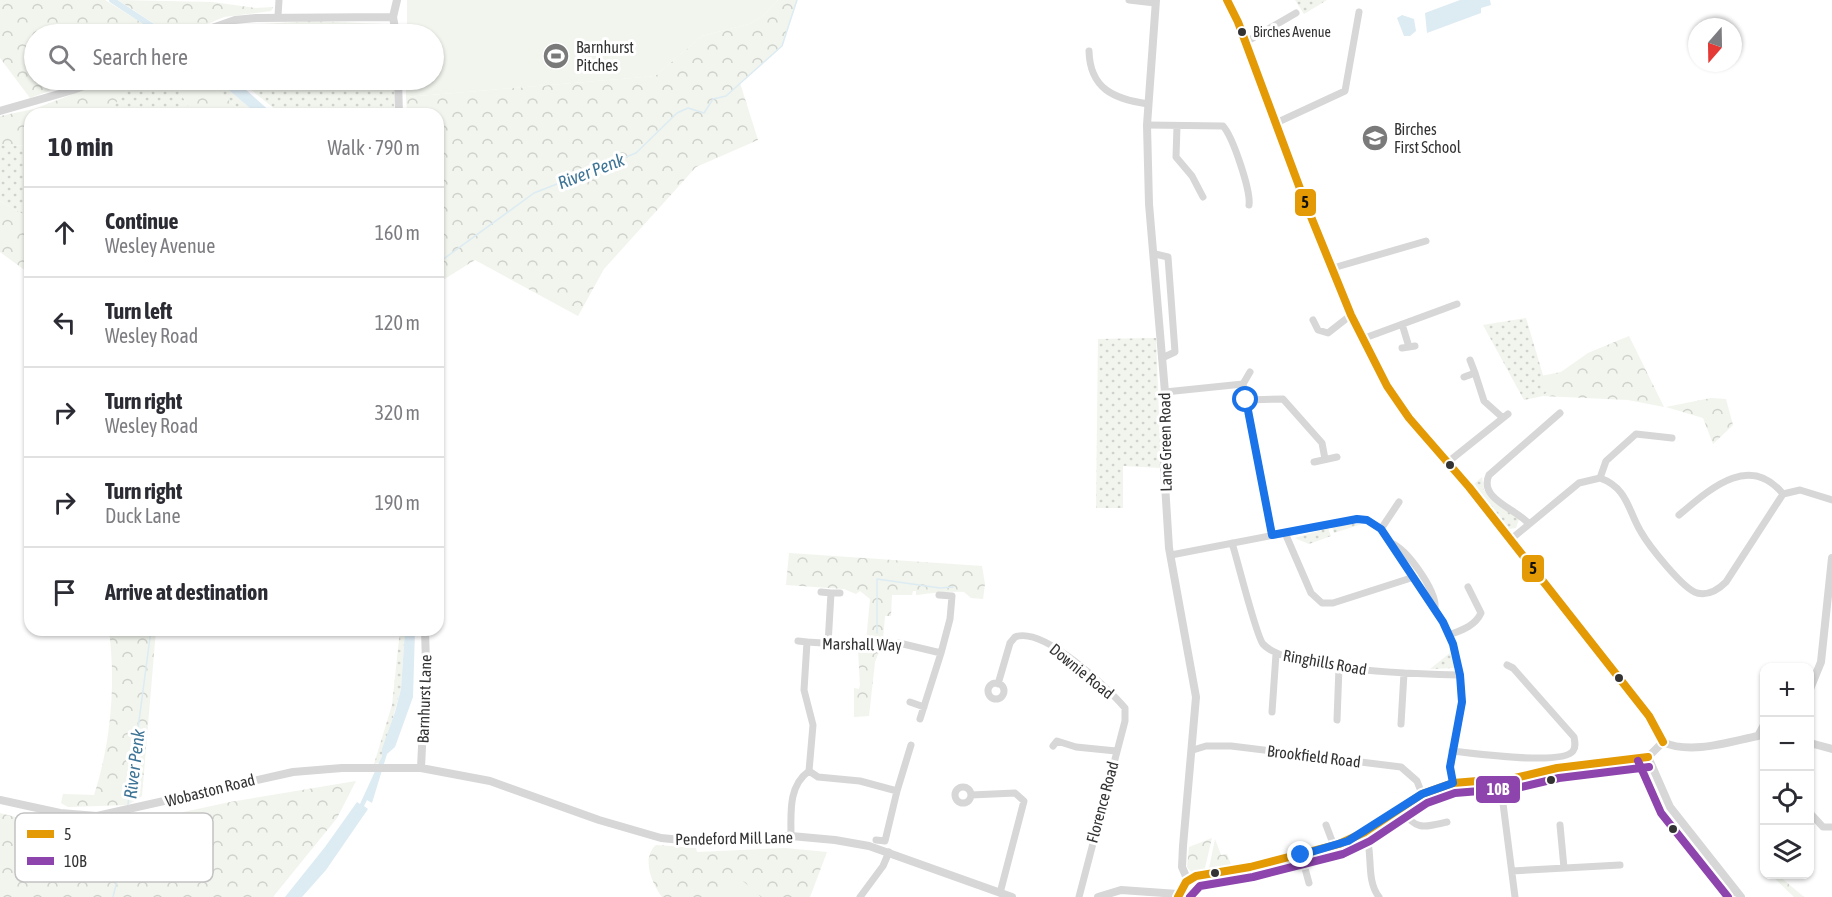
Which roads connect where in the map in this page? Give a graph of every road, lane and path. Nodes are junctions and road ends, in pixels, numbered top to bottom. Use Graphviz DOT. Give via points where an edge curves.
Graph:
graph roads {
  1 [pos="279,0"];
  2 [pos="397,0"];
  3 [pos="1129,0"];
  4 [pos="1227,0"];
  5 [pos="1156,2"];
  6 [pos="1359,12"];
  7 [pos="1296,13"];
  8 [pos="278,16"];
  9 [pos="393,17"];
  10 [pos="224,24"];
  11 [pos="394,24"];
  12 [pos="1246,42"];
  13 [pos="1089,51"];
  14 [pos="73,90"];
  15 [pos="398,90"];
  16 [pos="1148,104"];
  17 [pos="399,108"];
  18 [pos="0,111"];
  19 [pos="1276,123"];
  20 [pos="1147,125"];
  21 [pos="1177,126"];
  22 [pos="1203,196"];
  23 [pos="1249,205"];
  24 [pos="1426,241"];
  25 [pos="1155,254"];
  26 [pos="1333,268"];
  27 [pos="1457,304"];
  28 [pos="1351,315"];
  29 [pos="1314,320"];
  30 [pos="1402,324"];
  31 [pos="1362,339"];
  32 [pos="1409,347"];
  33 [pos="1162,358"];
  34 [pos="1470,360"];
  35 [pos="1250,372"];
  36 [pos="1475,373"];
  37 [pos="1464,377"];
  38 [pos="1244,384"];
  39 [pos="1165,392"];
  40 [pos="1246,400"];
  41 [pos="1560,413"];
  42 [pos="1672,438"];
  43 [pos="1337,457"];
  44 [pos="1325,459"];
  45 [pos="1314,462"];
  46 [pos="1448,462"];
  47 [pos="1600,478"];
  48 [pos="1783,494"];
  49 [pos="1832,500"];
  50 [pos="1399,502"];
  51 [pos="1679,515"];
  52 [pos="1528,524"];
  53 [pos="1381,529"];
  54 [pos="1285,533"];
  55 [pos="1272,535"];
  56 [pos="1510,540"];
  57 [pos="1389,542"];
  58 [pos="1232,543"];
  59 [pos="1171,555"];
  60 [pos="1832,558"];
  61 [pos="1411,578"];
  62 [pos="1468,587"];
  63 [pos="821,592"];
  64 [pos="831,593"];
  65 [pos="840,593"];
  66 [pos="939,595"];
  67 [pos="952,596"];
  68 [pos="961,596"];
  69 [pos="1435,609"];
  70 [pos="1449,635"];
  71 [pos="425,636"];
  72 [pos="798,642"];
  73 [pos="807,642"];
  74 [pos="828,644"];
  75 [pos="941,653"];
  76 [pos="1276,654"];
  77 [pos="1507,665"];
  78 [pos="1340,667"];
  79 [pos="1404,673"];
  80 [pos="1460,675"];
  81 [pos="1814,678"];
  82 [pos="998,684"];
  83 [pos="910,702"];
  84 [pos="924,707"];
  85 [pos="1125,708"];
  86 [pos="1272,712"];
  87 [pos="920,719"];
  88 [pos="1337,720"];
  89 [pos="1401,724"];
  90 [pos="1760,736"];
  91 [pos="1054,740"];
  92 [pos="1663,741"];
  93 [pos="1814,744"];
  94 [pos="911,745"];
  95 [pos="1832,749"];
  96 [pos="1193,750"];
  97 [pos="1116,751"];
  98 [pos="1452,751"];
  99 [pos="1648,757"];
  100 [pos="422,768"];
  101 [pos="809,771"];
  102 [pos="1500,780"];
  103 [pos="1453,783"];
  104 [pos="897,791"];
  105 [pos="1422,794"];
  106 [pos="971,795"];
  107 [pos="0,800"];
  108 [pos="1400,809"];
  109 [pos="60,813"];
  110 [pos="110,813"];
  111 [pos="1814,818"];
  112 [pos="1447,822"];
  113 [pos="1326,825"];
  114 [pos="1560,825"];
  115 [pos="1832,826"];
  116 [pos="1365,832"];
  117 [pos="791,836"];
  118 [pos="876,840"];
  119 [pos="1334,846"];
  120 [pos="889,852"];
  121 [pos="1301,855"];
  122 [pos="1620,864"];
  123 [pos="1564,868"];
  124 [pos="1512,872"];
  125 [pos="1188,881"];
  126 [pos="1309,883"];
  127 [pos="1000,893"];
  128 [pos="1738,894"];
  129 [pos="1178,896"];
  130 [pos="860,897"];
  131 [pos="1012,897"];
  132 [pos="1078,897"];
  133 [pos="1098,897"];
  134 [pos="1379,897"];
  135 [pos="1515,897"];
  136 [pos="1728,897"];
  1 -- 8 [label="street"];
  2 -- 9 [label="street"];
  3 -- 5 [label="street"];
  4 -- 12 [label="street"];
  5 -- 16 [label="street, Lane Green Road"];
  6 -- 19 [label="street" via="1345,91"];
  7 -- 12 [label="street"];
  8 -- 9 [label="street"];
  8 -- 10 [label="street"];
  9 -- 11 [label="street"];
  12 -- 19 [label="street"];
  13 -- 16 [label="street" via="1090,70 1103,87 1113,95"];
  14 -- 18 [label="street"];
  15 -- 17 [label="street"];
  16 -- 20 [label="street, Lane Green Road"];
  19 -- 26 [label="street"];
  20 -- 21 [label="street"];
  20 -- 25 [label="street, Lane Green Road"];
  21 -- 22 [label="street" via="1176,157"];
  21 -- 23 [label="street" via="1225,128 1249,192"];
  24 -- 26 [label="street"];
  25 -- 33 [label="street, Lane Green Road"];
  25 -- 33 [label="street" via="1168,257 1175,352"];
  26 -- 28 [label="street"];
  27 -- 30 [label="street"];
  28 -- 29 [label="street" via="1328,333 1318,330"];
  28 -- 31 [label="street"];
  30 -- 31 [label="street"];
  30 -- 32 [label="street"];
  31 -- 46 [label="street" via="1392,394"];
  33 -- 39 [label="street, Lane Green Road"];
  34 -- 36 [label="street"];
  35 -- 38 [label="street"];
  36 -- 37 [label="street"];
  36 -- 46 [label="street" via="1484,401 1505,416"];
  38 -- 39 [label="street"];
  38 -- 40 [label="street"];
  39 -- 59 [label="street, Lane Green Road" via="1164,468"];
  40 -- 44 [label="street" via="1283,399 1323,444"];
  40 -- 55 [label="street"];
  41 -- 52 [label="street" via="1486,481 1499,504 1520,514"];
  42 -- 47 [label="street" via="1636,434 1606,461"];
  43 -- 44 [label="street"];
  44 -- 45 [label="street"];
  46 -- 56 [label="street"];
  47 -- 48 [label="street" via="1616,487 1634,514 1639,530 1681,581 1691,591 1703,594 1726,582"];
  47 -- 52 [label="street" via="1579,483"];
  48 -- 49 [label="street" via="1800,490"];
  48 -- 51 [label="street" via="1766,479 1735,477 1713,487"];
  50 -- 53 [label="street"];
  52 -- 56 [label="street"];
  53 -- 54 [label="street" via="1357,519"];
  53 -- 57 [label="street"];
  54 -- 55 [label="street"];
  54 -- 61 [label="street" via="1311,593 1319,602 1333,603"];
  55 -- 58 [label="street"];
  56 -- 92 [label="street" via="1650,716"];
  57 -- 61 [label="street"];
  57 -- 69 [label="street" via="1401,549 1425,580"];
  58 -- 59 [label="street"];
  58 -- 76 [label="street, Ringhills Road" via="1262,643"];
  59 -- 96 [label="street, Lane Green Road" via="1195,687"];
  60 -- 81 [label="street" via="1821,662"];
  61 -- 69 [label="street"];
  62 -- 70 [label="street" via="1481,613 1468,627"];
  63 -- 64 [label="street"];
  64 -- 65 [label="street"];
  64 -- 74 [label="street"];
  66 -- 67 [label="street"];
  67 -- 68 [label="street"];
  67 -- 75 [label="street"];
  69 -- 70 [label="street"];
  70 -- 80 [label="street"];
  71 -- 100 [label="street, Barnhurst Lane"];
  72 -- 73 [label="street"];
  73 -- 74 [label="street, Marshall Way"];
  73 -- 101 [label="street, Marshall Way" via="804,690 813,725"];
  74 -- 75 [label="street, Marshall Way" via="899,643"];
  75 -- 84 [label="street"];
  76 -- 78 [label="street, Ringhills Road"];
  76 -- 86 [label="street"];
  77 -- 98 [label="street" via="1574,737 1575,748 1561,756 1525,758"];
  78 -- 79 [label="street, Ringhills Road"];
  78 -- 88 [label="street"];
  79 -- 80 [label="street, Ringhills Road"];
  79 -- 89 [label="street"];
  80 -- 98 [label="street" via="1462,702"];
  82 -- 85 [label="street, Downie Road" via="1010,643 1015,637 1026,636 1058,648"];
  83 -- 84 [label="street"];
  84 -- 87 [label="street"];
  85 -- 97 [label="street, Florence Road"];
  90 -- 92 [label="street" via="1685,748"];
  91 -- 97 [label="street" via="1076,747"];
  92 -- 99 [label="street"];
  93 -- 95 [label="street"];
  94 -- 104 [label="street"];
  96 -- 105 [label="street, Brookfield Road" via="1231,746 1401,767 1417,781"];
  96 -- 125 [label="street, Lane Green Road" via="1182,867"];
  97 -- 132 [label="street, Florence Road"];
  98 -- 103 [label="street"];
  99 -- 102 [label="street" via="1571,765"];
  99 -- 128 [label="street" via="1670,807"];
  100 -- 110 [label="street, Wobaston Road" via="310,770 274,775"];
  100 -- 117 [label="street, Pendeford Mill Lane" via="490,781 661,838 701,842"];
  101 -- 104 [label="street" via="818,777 860,781"];
  101 -- 117 [label="street, Marshall Way" via="793,795"];
  102 -- 103 [label="street"];
  102 -- 124 [label="street"];
  103 -- 105 [label="street"];
  104 -- 118 [label="street" via="888,842"];
  105 -- 108 [label="street"];
  106 -- 127 [label="street" via="1015,793 1024,801"];
  107 -- 109 [label="street, Wobaston Road"];
  108 -- 112 [label="street" via="1417,826"];
  108 -- 116 [label="street"];
  111 -- 115 [label="street" via="1823,826"];
  113 -- 119 [label="street"];
  114 -- 123 [label="street"];
  116 -- 119 [label="street"];
  116 -- 134 [label="street" via="1370,843 1373,884"];
  117 -- 120 [label="street, Pendeford Mill Lane"];
  119 -- 121 [label="street"];
  120 -- 127 [label="street, Pendeford Mill Lane"];
  120 -- 130 [label="street"];
  121 -- 125 [label="street" via="1196,876"];
  121 -- 126 [label="street"];
  122 -- 123 [label="street"];
  123 -- 124 [label="street"];
  124 -- 135 [label="street"];
  125 -- 129 [label="street"];
  127 -- 131 [label="street, Pendeford Mill Lane"];
  128 -- 136 [label="street"];
  129 -- 133 [label="street" via="1121,890"];
}
